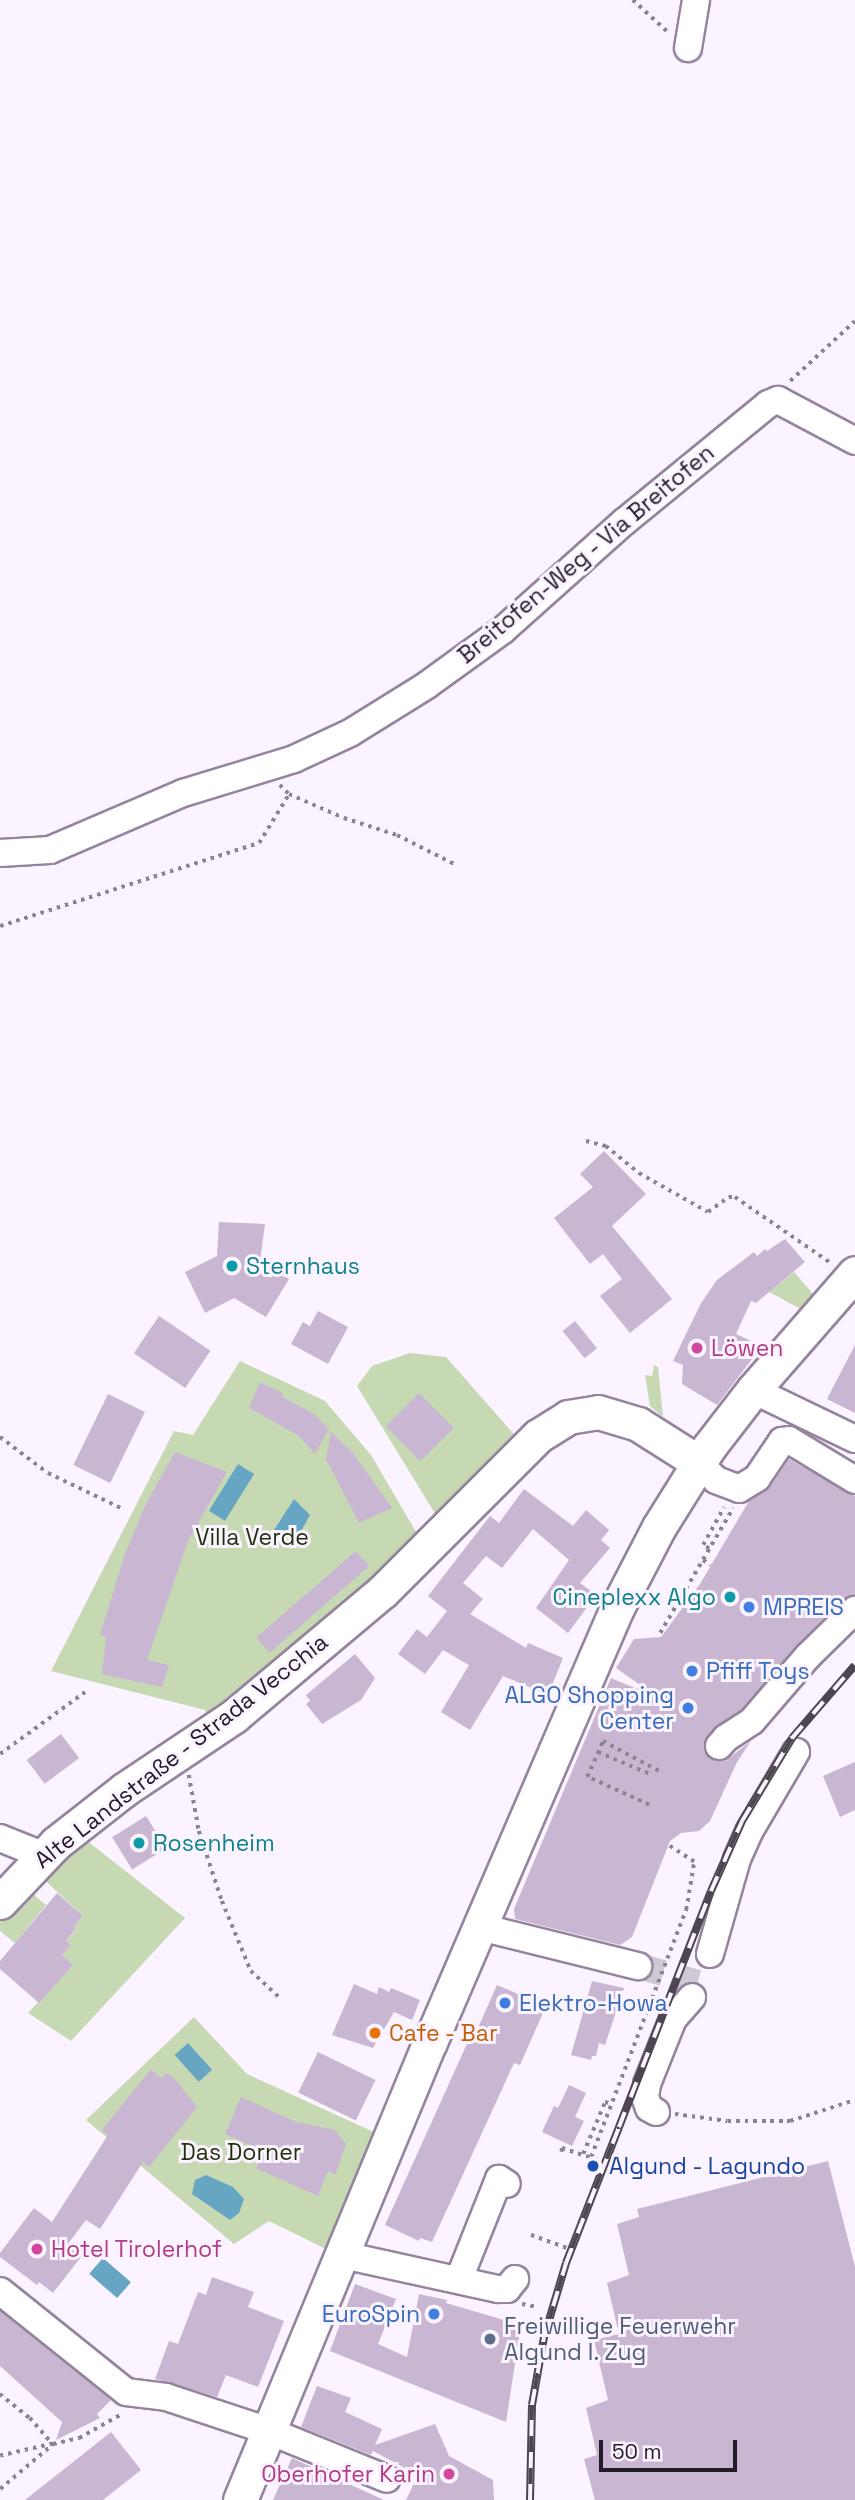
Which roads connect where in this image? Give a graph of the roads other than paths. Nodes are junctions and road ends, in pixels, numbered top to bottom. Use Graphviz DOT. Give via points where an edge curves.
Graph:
graph roads {
  1 [pos="696,0"];
  2 [pos="688,48"];
  3 [pos="855,441"];
  4 [pos="0,853"];
  5 [pos="844,1269"];
  6 [pos="752,1390"];
  7 [pos="855,1439"];
  8 [pos="698,1462"];
  9 [pos="855,1480"];
  10 [pos="855,1610"];
  11 [pos="719,1746"];
  12 [pos="796,1752"];
  13 [pos="0,1838"];
  14 [pos="42,1855"];
  15 [pos="0,1902"];
  16 [pos="480,1927"];
  17 [pos="710,1954"];
  18 [pos="638,1966"];
  19 [pos="692,1997"];
  20 [pos="656,2112"];
  21 [pos="508,2184"];
  22 [pos="343,2255"];
  23 [pos="459,2279"];
  24 [pos="515,2279"];
  25 [pos="0,2291"];
  26 [pos="269,2431"];
  27 [pos="387,2479"];
  28 [pos="240,2500"];
  1 -- 2 [label="street"];
  3 -- 4 [label="street, Breitofen-Weg - Via Breitofen" via="778,400 759,410 624,522 503,630 350,733 294,759 183,793 50,850"];
  5 -- 6 [label="main road"];
  6 -- 7 [label="street"];
  6 -- 8 [label="main road"];
  8 -- 9 [label="street" via="716,1480 739,1489 757,1478 782,1441 789,1440"];
  8 -- 14 [label="main road, Alte Landstraße - Strada Vecchia" via="638,1424 598,1412 568,1417 538,1436 382,1592 234,1716 125,1789"];
  8 -- 16 [label="main road" via="617,1608"];
  10 -- 11 [label="street" via="752,1721"];
  12 -- 17 [label="street" via="737,1859"];
  13 -- 14 [label="street"];
  14 -- 15 [label="main road, Alte Landstraße - Strada Vecchia"];
  16 -- 18 [label="street"];
  16 -- 22 [label="main road"];
  19 -- 20 [label="street" via="673,2019 647,2084 645,2097"];
  21 -- 23 [label="street" via="499,2179"];
  22 -- 23 [label="street"];
  22 -- 26 [label="main road"];
  23 -- 24 [label="street" via="507,2289"];
  25 -- 26 [label="street" via="126,2392 166,2397"];
  26 -- 27 [label="street"];
  26 -- 28 [label="main road"];
}
